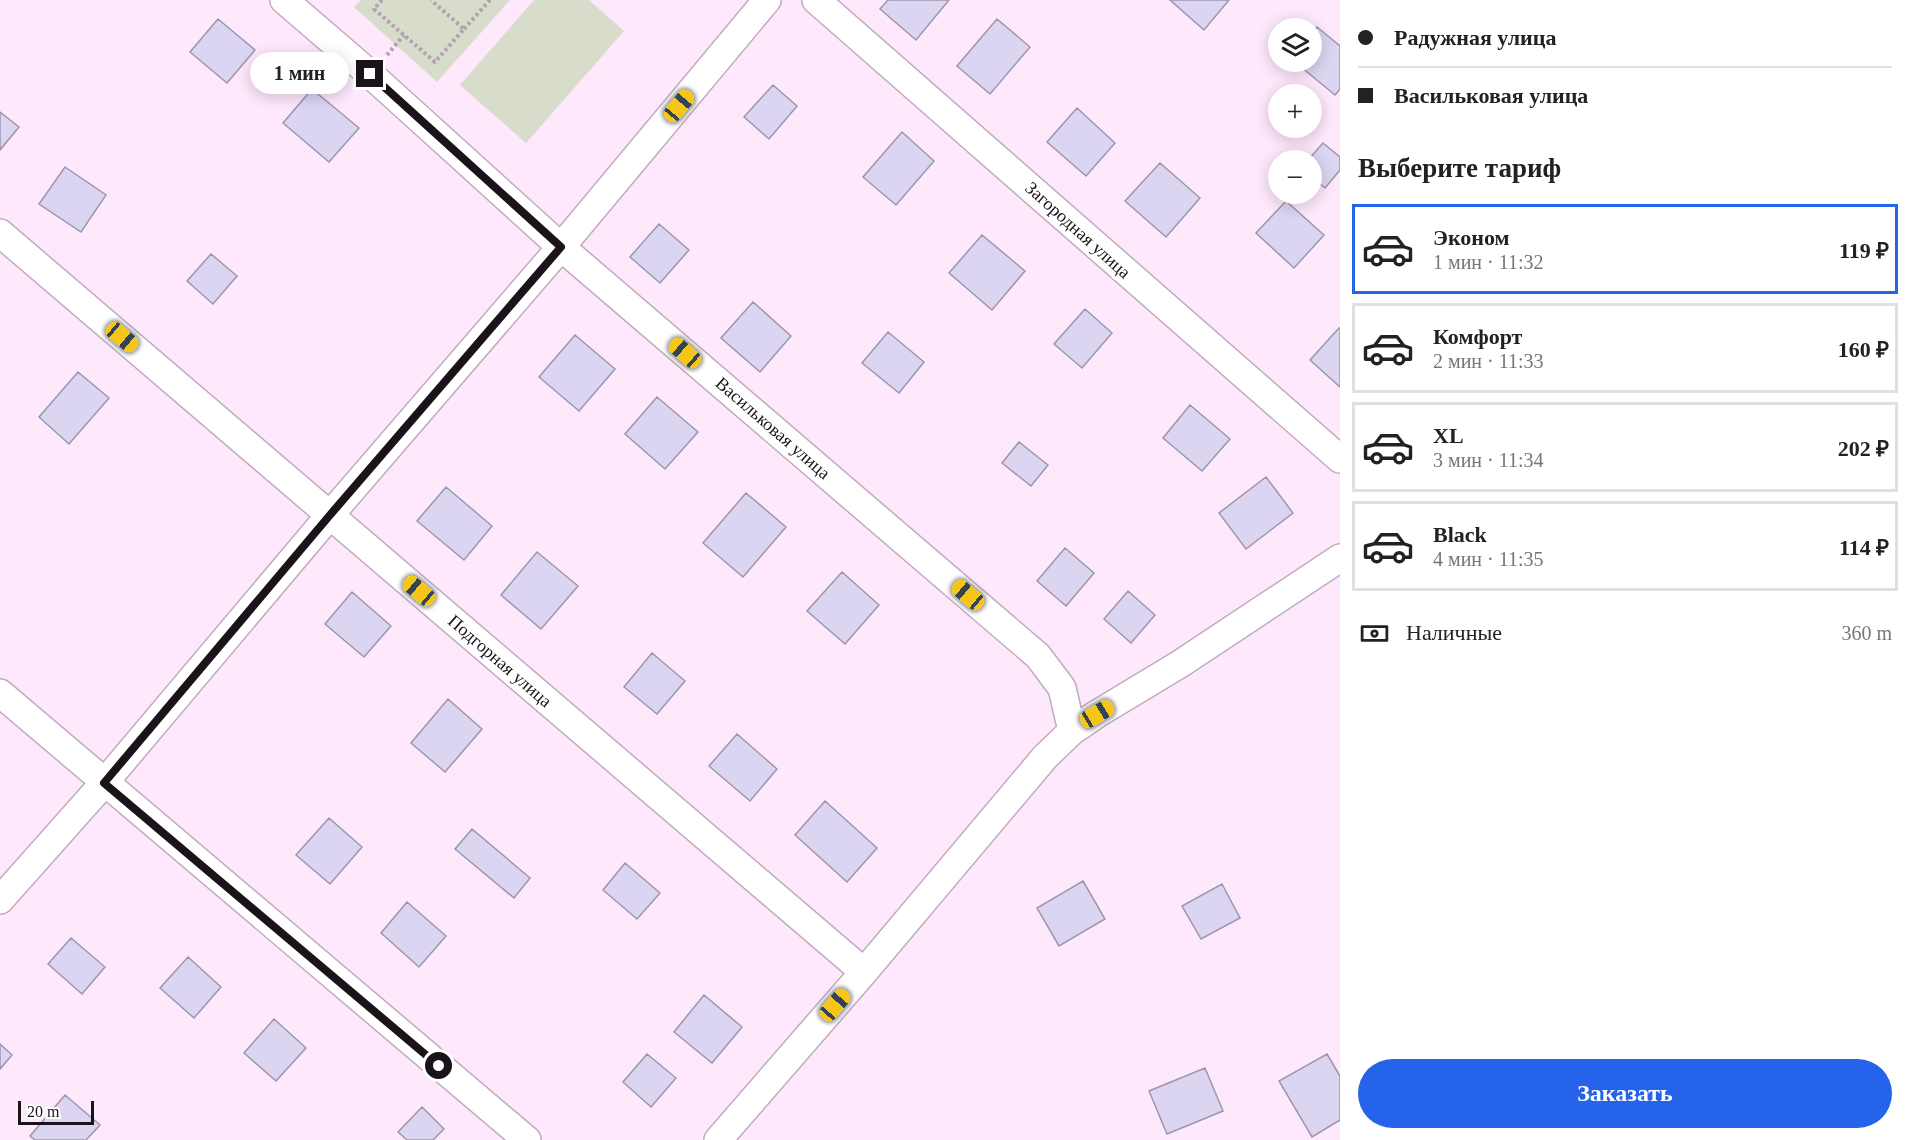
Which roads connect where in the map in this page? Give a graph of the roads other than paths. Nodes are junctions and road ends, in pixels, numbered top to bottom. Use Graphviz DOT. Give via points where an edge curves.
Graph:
graph roads {
  1 [pos="284,0"];
  2 [pos="767,0"];
  3 [pos="816,0"];
  4 [pos="0,233"];
  5 [pos="561,247"];
  6 [pos="1340,459"];
  7 [pos="330,515"];
  8 [pos="1340,558"];
  9 [pos="0,693"];
  10 [pos="1072,731"];
  11 [pos="104,783"];
  12 [pos="0,900"];
  13 [pos="864,972"];
  14 [pos="527,1140"];
  15 [pos="718,1140"];
  1 -- 5 [label="street, Васильковая улица"];
  2 -- 5 [label="street"];
  3 -- 6 [label="street, Загородная улица"];
  4 -- 7 [label="street, Подгорная улица"];
  5 -- 7 [label="street"];
  5 -- 10 [label="street, Васильковая улица" via="1038,656 1062,688"];
  7 -- 11 [label="street"];
  7 -- 13 [label="street, Подгорная улица"];
  8 -- 10 [label="street"];
  9 -- 11 [label="street"];
  10 -- 13 [label="street"];
  11 -- 12 [label="street"];
  11 -- 14 [label="street"];
  13 -- 15 [label="street"];
}
